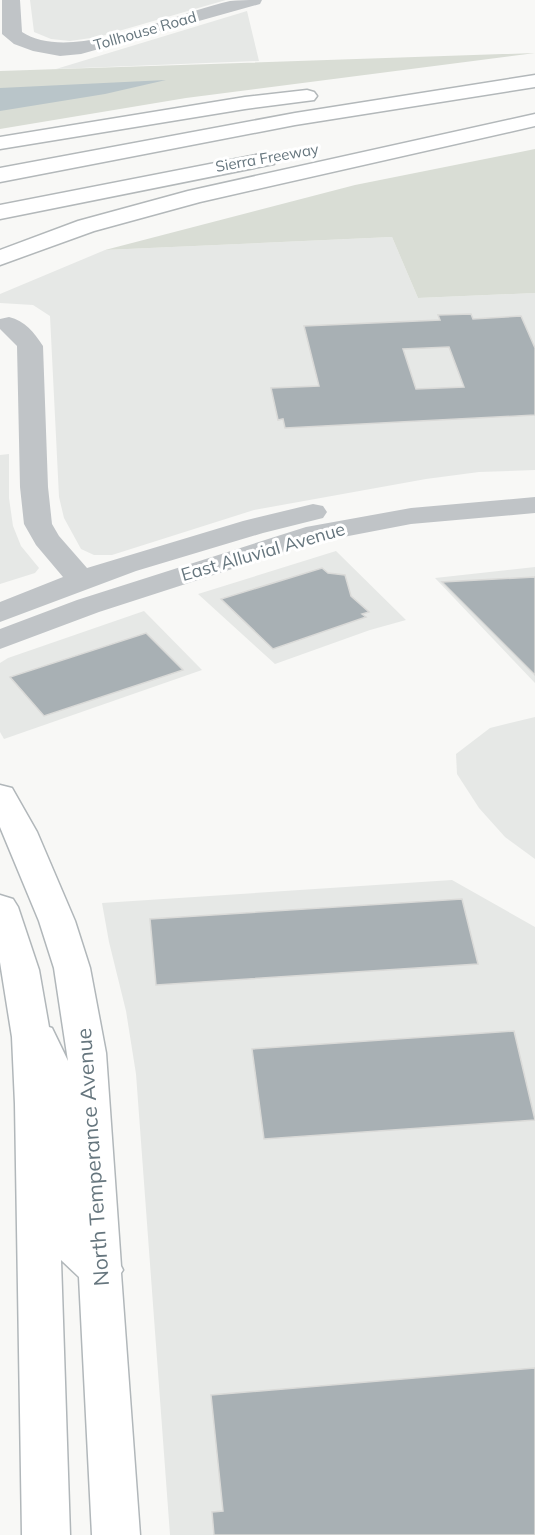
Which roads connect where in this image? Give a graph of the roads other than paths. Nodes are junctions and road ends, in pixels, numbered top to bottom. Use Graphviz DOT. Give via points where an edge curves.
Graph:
graph roads {
  1 [pos="11,0"];
  2 [pos="253,0"];
  3 [pos="535,71"];
  4 [pos="535,81"];
  5 [pos="535,112"];
  6 [pos="535,120"];
  7 [pos="0,142"];
  8 [pos="0,175"];
  9 [pos="0,212"];
  10 [pos="0,258"];
  11 [pos="9,324"];
  12 [pos="535,485"];
  13 [pos="535,505"];
  14 [pos="81,580"];
  15 [pos="0,613"];
  16 [pos="0,640"];
  17 [pos="0,795"];
  18 [pos="0,907"];
  19 [pos="26,1011"];
  20 [pos="102,1270"];
  21 [pos="46,1535"];
  22 [pos="116,1535"];
  1 -- 2 [label="street, Tollhouse Road" via="12,34 23,43 72,50"];
  3 -- 7 [label="main road" via="245,103"];
  4 -- 8 [label="main road, Sierra Freeway" via="295,119"];
  5 -- 9 [label="main road, Sierra Freeway" via="201,171"];
  6 -- 10 [label="main road" via="196,196 86,226"];
  11 -- 14 [label="street" via="30,346 38,524"];
  12 -- 14 [label="street, East Alluvial Avenue" via="356,503 243,530"];
  13 -- 16 [label="street, East Alluvial Avenue" via="411,516 306,536 88,606"];
  14 -- 15 [label="street, East Alluvial Avenue"];
  17 -- 20 [label="main road, North Temperance Avenue" via="21,832 46,892 72,968 87,1053"];
  18 -- 19 [label="main road" via="18,964"];
  19 -- 20 [label="main road" via="57,1080 73,1245 79,1255"];
  19 -- 21 [label="main road" via="35,1112"];
  20 -- 22 [label="main road, North Temperance Avenue"];
}
